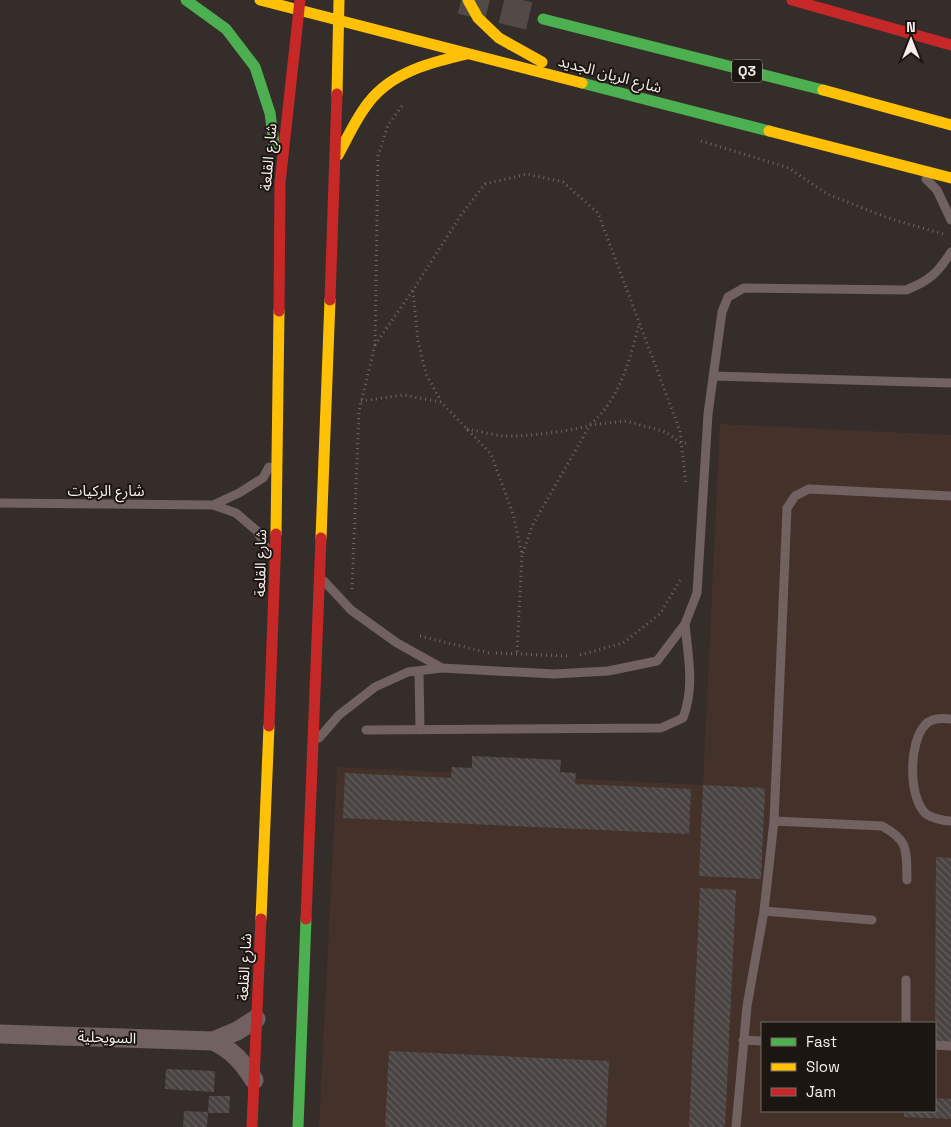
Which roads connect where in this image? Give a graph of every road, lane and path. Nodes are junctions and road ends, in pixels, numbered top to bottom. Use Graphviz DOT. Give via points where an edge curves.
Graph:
graph roads {
  1 [pos="186,0"];
  2 [pos="260,0"];
  3 [pos="339,0"];
  4 [pos="468,0"];
  5 [pos="792,0"];
  6 [pos="299,5"];
  7 [pos="543,19"];
  8 [pos="339,21"];
  9 [pos="951,45"];
  10 [pos="470,53"];
  11 [pos="575,80"];
  12 [pos="404,103"];
  13 [pos="951,125"];
  14 [pos="698,140"];
  15 [pos="336,158"];
  16 [pos="917,170"];
  17 [pos="951,178"];
  18 [pos="280,183"];
  19 [pos="951,220"];
  20 [pos="951,236"];
  21 [pos="951,252"];
  22 [pos="413,291"];
  23 [pos="639,323"];
  24 [pos="375,345"];
  25 [pos="713,376"];
  26 [pos="951,383"];
  27 [pos="361,401"];
  28 [pos="441,402"];
  29 [pos="590,425"];
  30 [pos="467,428"];
  31 [pos="681,443"];
  32 [pos="706,444"];
  33 [pos="278,453"];
  34 [pos="687,492"];
  35 [pos="951,496"];
  36 [pos="0,504"];
  37 [pos="213,505"];
  38 [pos="522,554"];
  39 [pos="275,564"];
  40 [pos="684,575"];
  41 [pos="319,576"];
  42 [pos="351,610"];
  43 [pos="685,624"];
  44 [pos="417,635"];
  45 [pos="517,654"];
  46 [pos="568,656"];
  47 [pos="577,656"];
  48 [pos="442,668"];
  49 [pos="419,671"];
  50 [pos="951,719"];
  51 [pos="366,730"];
  52 [pos="420,730"];
  53 [pos="313,746"];
  54 [pos="774,821"];
  55 [pos="951,821"];
  56 [pos="908,880"];
  57 [pos="764,911"];
  58 [pos="872,920"];
  59 [pos="906,980"];
  60 [pos="256,1019"];
  61 [pos="906,1022"];
  62 [pos="0,1034"];
  63 [pos="743,1040"];
  64 [pos="213,1041"];
  65 [pos="761,1041"];
  66 [pos="936,1045"];
  67 [pos="951,1046"];
  68 [pos="254,1080"];
  69 [pos="252,1127"];
  70 [pos="298,1127"];
  71 [pos="736,1127"];
  1 -- 18 [label="main road" via="226,29 255,67 270,113"];
  2 -- 6 [label="main road, شارع الريان الجديد"];
  3 -- 8 [label="main road"];
  4 -- 11 [label="main road" via="478,18 499,38"];
  5 -- 9 [label="main road"];
  6 -- 8 [label="main road, شارع الريان الجديد"];
  6 -- 18 [label="main road, شارع القلعة"];
  7 -- 13 [label="main road, Q3"];
  8 -- 10 [label="main road, شارع الريان الجديد"];
  8 -- 15 [label="main road"];
  10 -- 11 [label="main road, شارع الريان الجديد"];
  10 -- 15 [label="main road" via="430,63 380,89 364,108"];
  11 -- 16 [label="main road, شارع الريان الجديد"];
  12 -- 24 [label="path" via="388,125 378,156"];
  14 -- 20 [label="path" via="789,168 827,194 892,219"];
  15 -- 41 [label="main road"];
  16 -- 17 [label="main road, شارع الريان الجديد"];
  16 -- 19 [label="lane" via="937,190"];
  18 -- 33 [label="main road, شارع القلعة"];
  21 -- 25 [label="lane" via="939,270 923,284 906,290 744,288 728,297 722,312"];
  22 -- 23 [label="path" via="485,184 527,174 563,182 598,213"];
  22 -- 24 [label="path"];
  22 -- 28 [label="path" via="418,341 426,374"];
  23 -- 29 [label="path" via="620,384"];
  23 -- 31 [label="path" via="680,431"];
  24 -- 27 [label="path"];
  25 -- 26 [label="lane"];
  25 -- 32 [label="lane"];
  27 -- 28 [label="path" via="404,395"];
  27 -- 42 [label="path"];
  28 -- 30 [label="path"];
  29 -- 30 [label="path" via="552,433 505,436"];
  29 -- 31 [label="path" via="626,421 666,432"];
  29 -- 38 [label="path" via="532,526"];
  30 -- 38 [label="path" via="491,454 513,514"];
  31 -- 32 [label="path"];
  31 -- 34 [label="path"];
  32 -- 43 [label="lane" via="697,593"];
  33 -- 37 [label="lane, شارع الركيات" via="263,478"];
  33 -- 39 [label="main road, شارع القلعة"];
  35 -- 54 [label="lane" via="809,489 795,496 787,508"];
  36 -- 37 [label="lane, شارع الركيات"];
  37 -- 39 [label="lane, شارع الركيات" via="236,513 257,531"];
  38 -- 45 [label="path"];
  39 -- 60 [label="main road, شارع القلعة"];
  40 -- 47 [label="path" via="660,614 623,643"];
  41 -- 42 [label="lane"];
  41 -- 53 [label="main road"];
  42 -- 48 [label="lane" via="397,643"];
  43 -- 48 [label="lane" via="657,660 608,671 554,674"];
  43 -- 52 [label="lane" via="690,688 688,703 683,718 661,728"];
  44 -- 45 [label="path" via="487,653"];
  45 -- 46 [label="path"];
  48 -- 49 [label="lane"];
  49 -- 52 [label="lane"];
  49 -- 53 [label="lane" via="408,672 375,687 339,714"];
  50 -- 55 [label="lane" via="940,718 927,723 918,734 912,768 917,801 926,814"];
  51 -- 52 [label="lane"];
  53 -- 70 [label="main road"];
  54 -- 56 [label="lane" via="882,826 903,842"];
  54 -- 57 [label="lane"];
  57 -- 58 [label="lane"];
  57 -- 63 [label="lane"];
  59 -- 61 [label="lane"];
  60 -- 64 [label="street, السويحلية"];
  60 -- 68 [label="main road, شارع القلعة"];
  62 -- 64 [label="street, السويحلية"];
  63 -- 65 [label="lane"];
  63 -- 71 [label="lane"];
  64 -- 68 [label="street, السويحلية" via="235,1054"];
  66 -- 67 [label="lane"];
  68 -- 69 [label="main road, شارع القلعة"];
}
